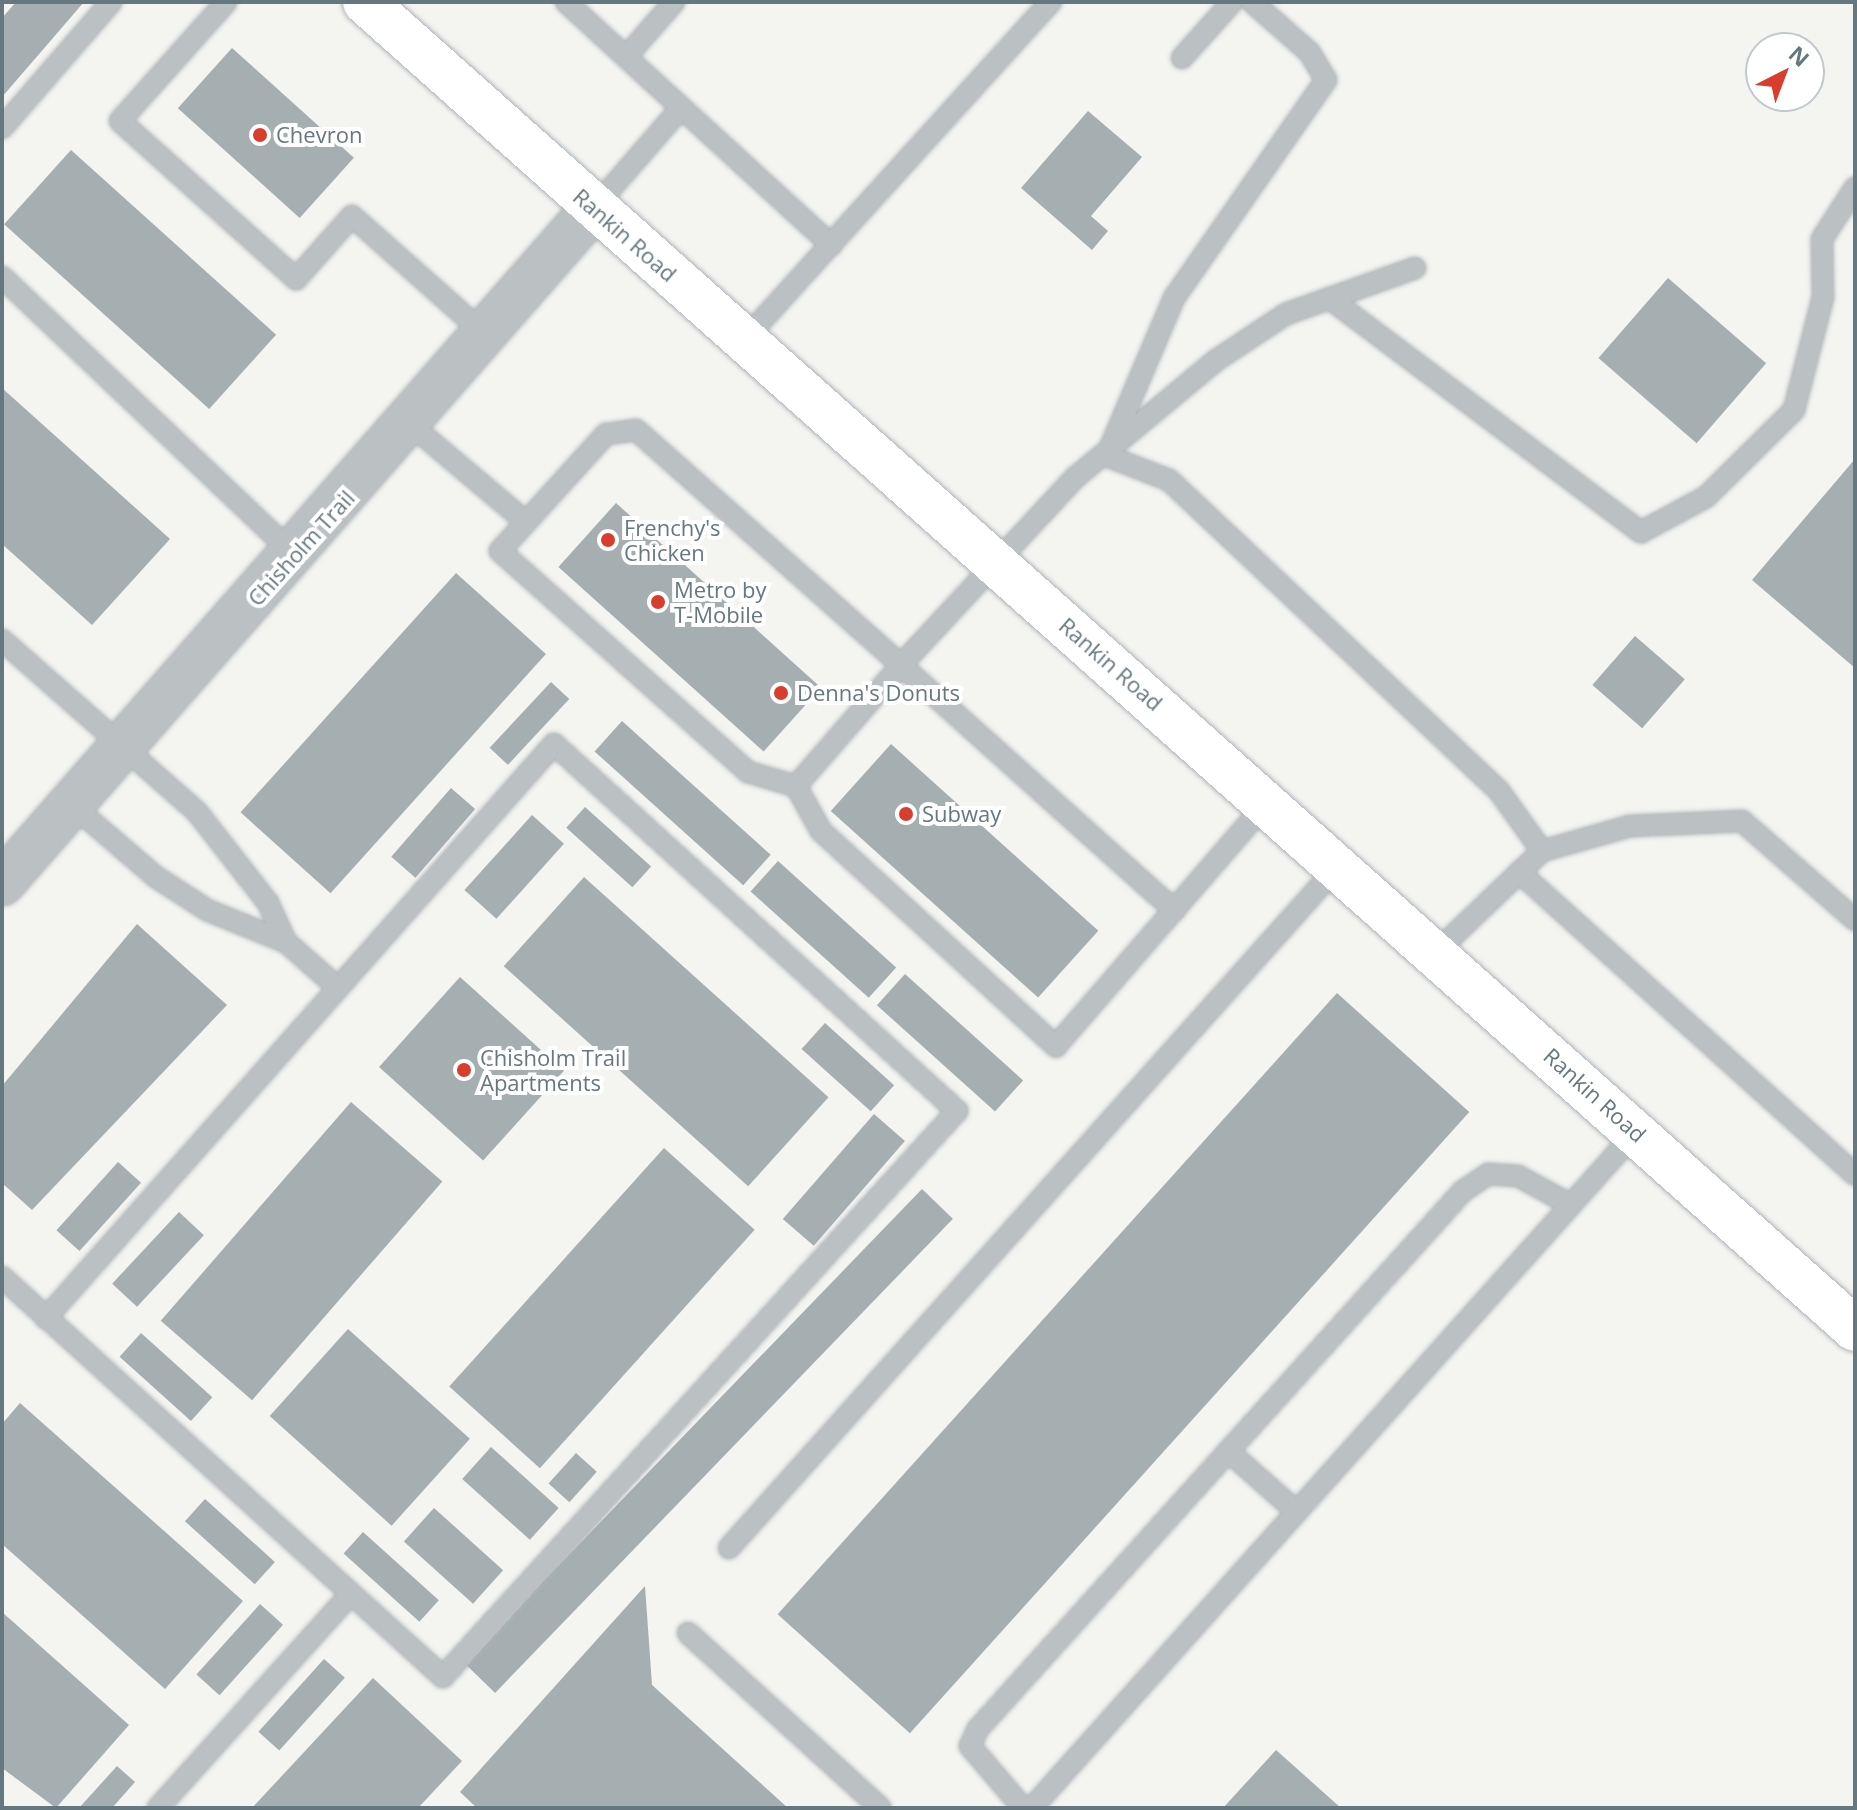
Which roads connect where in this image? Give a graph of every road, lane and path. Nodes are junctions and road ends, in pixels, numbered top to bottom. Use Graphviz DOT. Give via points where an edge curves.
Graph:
graph roads {
  1 [pos="111,2"];
  2 [pos="226,2"];
  3 [pos="365,2"];
  4 [pos="566,2"];
  5 [pos="674,2"];
  6 [pos="1051,2"];
  7 [pos="1232,2"];
  8 [pos="1252,2"];
  9 [pos="626,57"];
  10 [pos="1182,58"];
  11 [pos="681,108"];
  12 [pos="2,128"];
  13 [pos="1855,188"];
  14 [pos="594,208"];
  15 [pos="831,245"];
  16 [pos="1415,268"];
  17 [pos="2,277"];
  18 [pos="1329,298"];
  19 [pos="486,335"];
  20 [pos="744,340"];
  21 [pos="410,424"];
  22 [pos="1107,456"];
  23 [pos="526,522"];
  24 [pos="296,556"];
  25 [pos="996,563"];
  26 [pos="2,640"];
  27 [pos="901,665"];
  28 [pos="121,747"];
  29 [pos="796,786"];
  30 [pos="1267,802"];
  31 [pos="71,804"];
  32 [pos="1542,851"];
  33 [pos="1339,865"];
  34 [pos="1519,872"];
  35 [pos="2,883"];
  36 [pos="1175,910"];
  37 [pos="1855,920"];
  38 [pos="286,942"];
  39 [pos="1436,952"];
  40 [pos="338,988"];
  41 [pos="1636,1132"];
  42 [pos="1855,1175"];
  43 [pos="1571,1205"];
  44 [pos="2,1277"];
  45 [pos="46,1318"];
  46 [pos="1855,1329"];
  47 [pos="1228,1451"];
  48 [pos="1297,1512"];
  49 [pos="729,1548"];
  50 [pos="351,1594"];
  51 [pos="688,1633"];
  52 [pos="158,1808"];
  53 [pos="880,1808"];
  54 [pos="1023,1808"];
  55 [pos="1032,1808"];
  1 -- 12 [label="lane"];
  2 -- 19 [label="lane" via="120,121 296,279 352,216"];
  3 -- 14 [label="main road, Rankin Road"];
  4 -- 9 [label="lane"];
  5 -- 9 [label="lane"];
  6 -- 15 [label="lane"];
  7 -- 10 [label="lane"];
  8 -- 22 [label="lane" via="1309,52 1326,80 1174,298"];
  9 -- 11 [label="lane"];
  11 -- 14 [label="lane"];
  11 -- 15 [label="lane"];
  13 -- 18 [label="lane" via="1822,239 1823,297 1794,410 1706,497 1641,532"];
  14 -- 19 [label="street, Chisholm Trail"];
  14 -- 20 [label="main road, Rankin Road"];
  15 -- 20 [label="lane"];
  16 -- 18 [label="lane"];
  17 -- 24 [label="lane"];
  18 -- 22 [label="lane" via="1286,314 1215,361"];
  19 -- 21 [label="street, Chisholm Trail"];
  20 -- 25 [label="main road, Rankin Road"];
  21 -- 23 [label="lane"];
  21 -- 24 [label="street, Chisholm Trail"];
  22 -- 25 [label="lane" via="1076,477"];
  22 -- 32 [label="lane" via="1169,480 1499,791"];
  23 -- 27 [label="lane" via="606,434 636,430"];
  23 -- 29 [label="lane" via="500,551 748,772"];
  24 -- 28 [label="street, Chisholm Trail"];
  25 -- 27 [label="lane"];
  25 -- 30 [label="main road, Rankin Road"];
  26 -- 28 [label="lane"];
  27 -- 29 [label="lane"];
  27 -- 36 [label="lane"];
  28 -- 31 [label="street, Chisholm Trail"];
  28 -- 38 [label="lane" via="230,850"];
  29 -- 36 [label="lane" via="821,831 1056,1046"];
  30 -- 33 [label="main road, Rankin Road"];
  30 -- 36 [label="lane"];
  31 -- 35 [label="street, Chisholm Trail"];
  31 -- 38 [label="lane" via="207,910"];
  32 -- 34 [label="lane"];
  32 -- 37 [label="lane" via="1630,826 1742,821"];
  33 -- 39 [label="main road, Rankin Road"];
  33 -- 49 [label="lane"];
  34 -- 39 [label="lane"];
  34 -- 42 [label="lane"];
  38 -- 40 [label="lane"];
  39 -- 41 [label="main road, Rankin Road"];
  40 -- 45 [label="lane"];
  40 -- 50 [label="lane" via="554,744 957,1111 443,1677"];
  41 -- 43 [label="lane"];
  41 -- 46 [label="main road, Rankin Road"];
  43 -- 47 [label="lane" via="1518,1176 1488,1174 1463,1191"];
  43 -- 48 [label="lane"];
  44 -- 45 [label="lane"];
  45 -- 50 [label="lane"];
  47 -- 48 [label="lane"];
  47 -- 54 [label="lane" via="978,1729 970,1746"];
  48 -- 55 [label="lane"];
  50 -- 52 [label="lane"];
  51 -- 53 [label="lane"];
}
